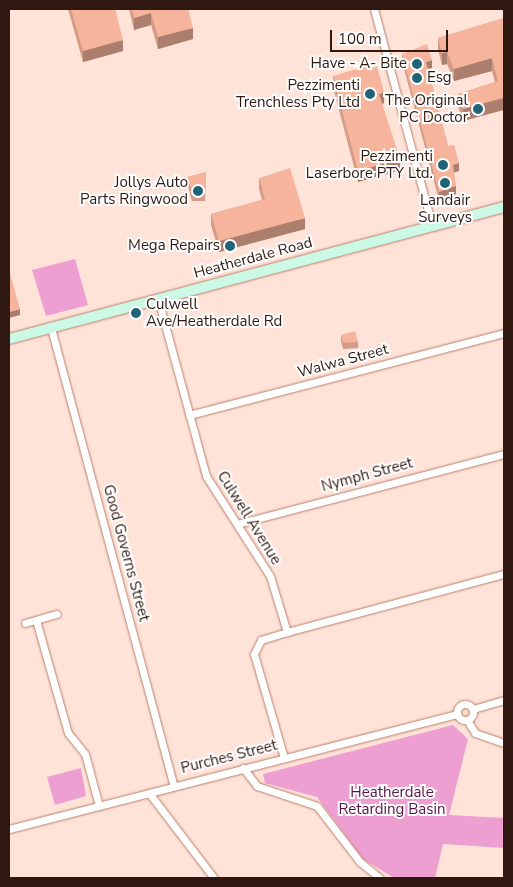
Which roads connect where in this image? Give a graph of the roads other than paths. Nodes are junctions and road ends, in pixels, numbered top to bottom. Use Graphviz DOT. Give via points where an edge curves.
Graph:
graph roads {
  1 [pos="374,9"];
  2 [pos="504,207"];
  3 [pos="432,226"];
  4 [pos="158,299"];
  5 [pos="51,328"];
  6 [pos="504,333"];
  7 [pos="9,339"];
  8 [pos="189,415"];
  9 [pos="504,454"];
  10 [pos="237,524"];
  11 [pos="504,574"];
  12 [pos="57,614"];
  13 [pos="36,620"];
  14 [pos="25,623"];
  15 [pos="287,632"];
  16 [pos="504,700"];
  17 [pos="473,709"];
  18 [pos="457,714"];
  19 [pos="467,720"];
  20 [pos="504,743"];
  21 [pos="284,758"];
  22 [pos="244,768"];
  23 [pos="174,786"];
  24 [pos="149,793"];
  25 [pos="99,806"];
  26 [pos="9,829"];
  27 [pos="214,878"];
  28 [pos="380,878"];
  1 -- 3 [label="street"];
  2 -- 3 [label="main road, Heatherdale Road"];
  3 -- 4 [label="main road, Heatherdale Road"];
  4 -- 5 [label="main road, Heatherdale Road"];
  4 -- 8 [label="street, Culwell Avenue"];
  5 -- 7 [label="main road, Heatherdale Road"];
  5 -- 23 [label="street, Good Governs Street"];
  6 -- 8 [label="street, Walwa Street"];
  8 -- 10 [label="street, Culwell Avenue" via="206,476"];
  9 -- 10 [label="street, Nymph Street"];
  10 -- 15 [label="street, Culwell Avenue" via="270,576"];
  11 -- 15 [label="street"];
  12 -- 13 [label="street"];
  13 -- 14 [label="street"];
  13 -- 25 [label="street" via="68,734 84,754"];
  15 -- 21 [label="street" via="261,640 254,654"];
  16 -- 17 [label="street, Purches Street"];
  17 -- 18 [label="street, Purches Street" via="464,704"];
  17 -- 19 [label="street"];
  18 -- 19 [label="street"];
  18 -- 21 [label="street, Purches Street"];
  19 -- 20 [label="street" via="475,733"];
  21 -- 22 [label="street, Purches Street"];
  22 -- 23 [label="street, Purches Street"];
  22 -- 28 [label="street" via="257,786 317,806 360,862"];
  23 -- 24 [label="street, Purches Street"];
  24 -- 25 [label="street, Purches Street"];
  24 -- 27 [label="street"];
  25 -- 26 [label="street, Purches Street"];
}
